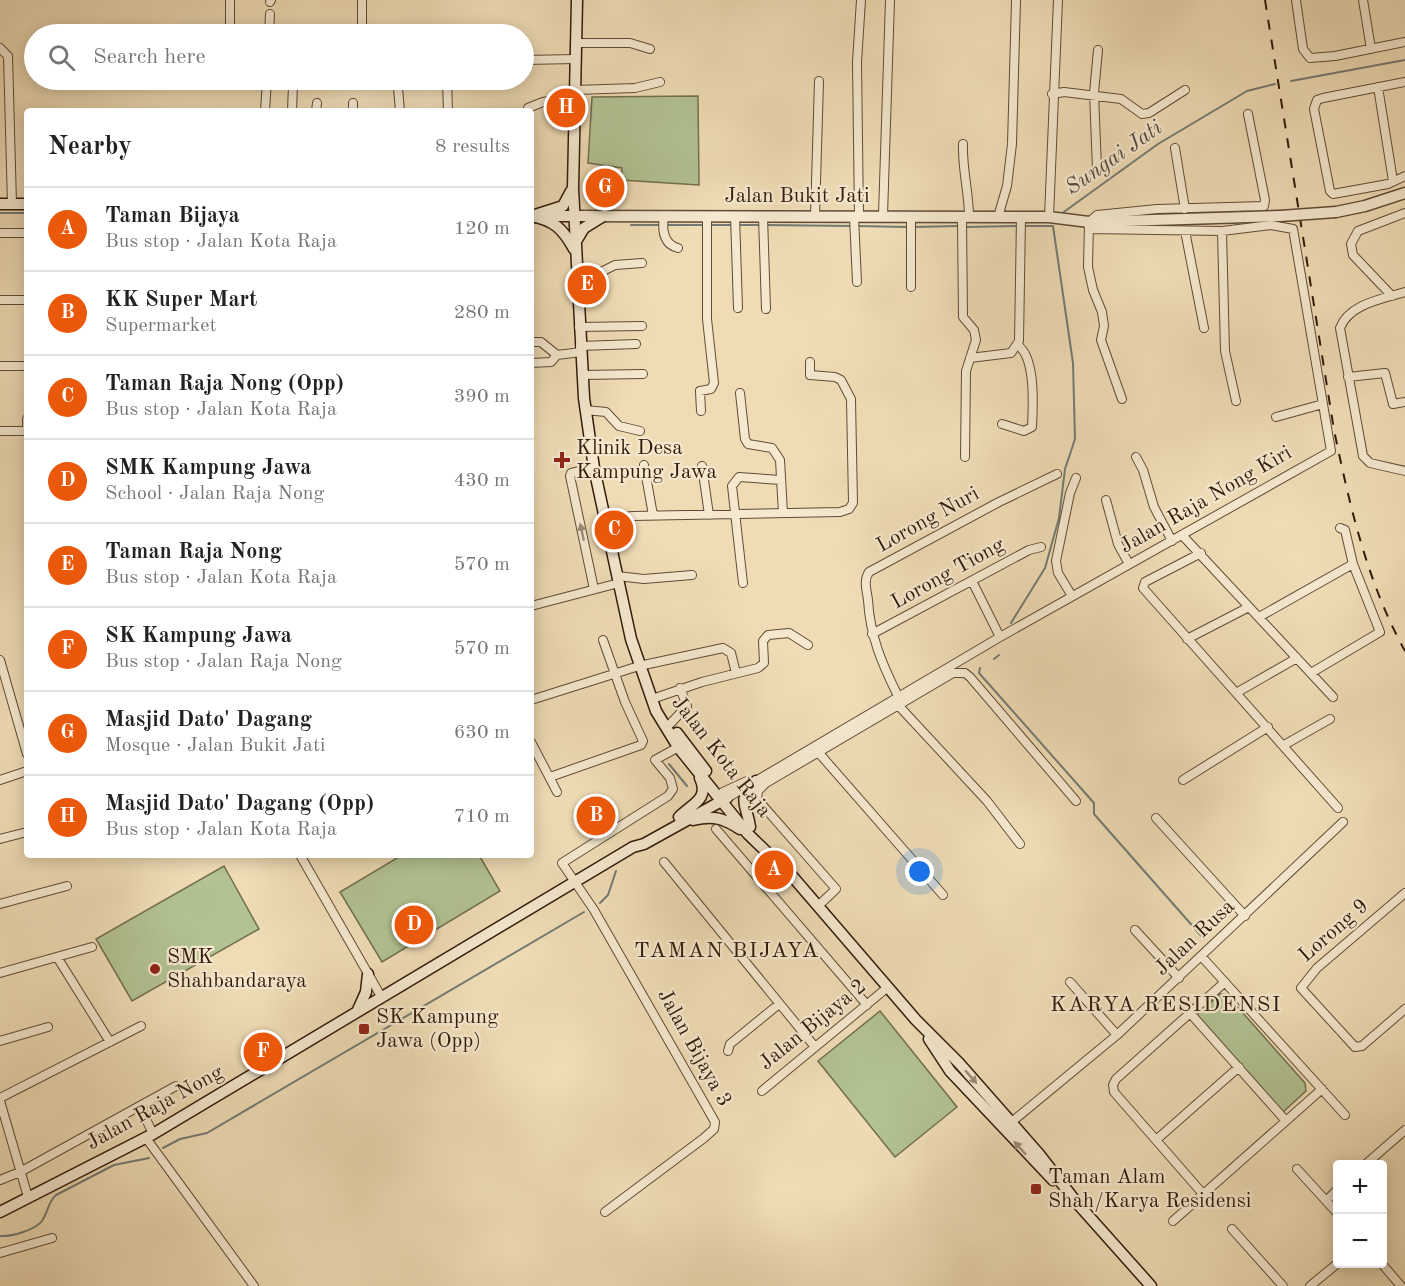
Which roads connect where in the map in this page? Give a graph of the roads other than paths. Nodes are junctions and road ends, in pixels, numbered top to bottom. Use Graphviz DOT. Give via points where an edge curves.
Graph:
graph roads {
  1 [pos="231,0"];
  2 [pos="362,0"];
  3 [pos="577,0"];
  4 [pos="861,0"];
  5 [pos="890,0"];
  6 [pos="1058,0"];
  7 [pos="1296,0"];
  8 [pos="1363,0"];
  9 [pos="1016,1"];
  10 [pos="270,14"];
  11 [pos="230,24"];
  12 [pos="270,24"];
  13 [pos="362,24"];
  14 [pos="1405,42"];
  15 [pos="576,43"];
  16 [pos="0,48"];
  17 [pos="650,49"];
  18 [pos="1371,49"];
  19 [pos="1098,50"];
  20 [pos="576,59"];
  21 [pos="534,60"];
  22 [pos="819,81"];
  23 [pos="660,82"];
  24 [pos="1405,82"];
  25 [pos="1378,87"];
  26 [pos="266,90"];
  27 [pos="293,90"];
  28 [pos="398,90"];
  29 [pos="445,90"];
  30 [pos="1185,90"];
  31 [pos="575,93"];
  32 [pos="1052,94"];
  33 [pos="1094,97"];
  34 [pos="265,108"];
  35 [pos="292,108"];
  36 [pos="400,108"];
  37 [pos="448,108"];
  38 [pos="528,108"];
  39 [pos="1248,114"];
  40 [pos="963,144"];
  41 [pos="1175,148"];
  42 [pos="1097,169"];
  43 [pos="1405,176"];
  44 [pos="1393,181"];
  45 [pos="573,188"];
  46 [pos="1405,193"];
  47 [pos="6,204"];
  48 [pos="24,204"];
  49 [pos="1185,209"];
  50 [pos="1405,213"];
  51 [pos="534,214"];
  52 [pos="534,215"];
  53 [pos="605,215"];
  54 [pos="884,215"];
  55 [pos="534,216"];
  56 [pos="574,216"];
  57 [pos="815,216"];
  58 [pos="965,217"];
  59 [pos="998,217"];
  60 [pos="1051,217"];
  61 [pos="706,222"];
  62 [pos="735,222"];
  63 [pos="763,222"];
  64 [pos="855,222"];
  65 [pos="663,223"];
  66 [pos="912,223"];
  67 [pos="1021,224"];
  68 [pos="1089,225"];
  69 [pos="1185,231"];
  70 [pos="1222,231"];
  71 [pos="0,233"];
  72 [pos="24,233"];
  73 [pos="575,248"];
  74 [pos="678,248"];
  75 [pos="642,263"];
  76 [pos="577,278"];
  77 [pos="857,282"];
  78 [pos="912,287"];
  79 [pos="1405,292"];
  80 [pos="1392,296"];
  81 [pos="0,300"];
  82 [pos="24,300"];
  83 [pos="738,308"];
  84 [pos="766,309"];
  85 [pos="642,326"];
  86 [pos="579,327"];
  87 [pos="1204,328"];
  88 [pos="534,342"];
  89 [pos="636,344"];
  90 [pos="1017,345"];
  91 [pos="580,349"];
  92 [pos="557,355"];
  93 [pos="970,358"];
  94 [pos="810,362"];
  95 [pos="534,363"];
  96 [pos="0,366"];
  97 [pos="24,366"];
  98 [pos="643,374"];
  99 [pos="582,375"];
  100 [pos="1348,377"];
  101 [pos="740,393"];
  102 [pos="1122,399"];
  103 [pos="1236,401"];
  104 [pos="1405,402"];
  105 [pos="1323,404"];
  106 [pos="585,410"];
  107 [pos="701,411"];
  108 [pos="1276,417"];
  109 [pos="1002,424"];
  110 [pos="0,431"];
  111 [pos="24,431"];
  112 [pos="640,431"];
  113 [pos="965,457"];
  114 [pos="1136,457"];
  115 [pos="644,465"];
  116 [pos="702,466"];
  117 [pos="594,468"];
  118 [pos="1405,471"];
  119 [pos="1057,474"];
  120 [pos="1076,478"];
  121 [pos="781,480"];
  122 [pos="1106,500"];
  123 [pos="783,513"];
  124 [pos="653,515"];
  125 [pos="709,515"];
  126 [pos="734,515"];
  127 [pos="605,519"];
  128 [pos="1340,528"];
  129 [pos="1182,535"];
  130 [pos="1172,541"];
  131 [pos="1041,547"];
  132 [pos="1202,553"];
  133 [pos="1129,564"];
  134 [pos="1353,564"];
  135 [pos="692,575"];
  136 [pos="618,580"];
  137 [pos="972,581"];
  138 [pos="742,583"];
  139 [pos="594,589"];
  140 [pos="1072,596"];
  141 [pos="534,605"];
  142 [pos="1249,607"];
  143 [pos="1259,617"];
  144 [pos="872,634"];
  145 [pos="999,637"];
  146 [pos="1187,639"];
  147 [pos="603,640"];
  148 [pos="808,645"];
  149 [pos="1297,658"];
  150 [pos="0,660"];
  151 [pos="639,666"];
  152 [pos="736,673"];
  153 [pos="1311,673"];
  154 [pos="615,674"];
  155 [pos="680,688"];
  156 [pos="1236,693"];
  157 [pos="1333,697"];
  158 [pos="534,699"];
  159 [pos="898,700"];
  160 [pos="653,701"];
  161 [pos="1330,719"];
  162 [pos="670,724"];
  163 [pos="1268,727"];
  164 [pos="24,744"];
  165 [pos="681,745"];
  166 [pos="1284,745"];
  167 [pos="534,748"];
  168 [pos="818,752"];
  169 [pos="697,770"];
  170 [pos="769,771"];
  171 [pos="24,772"];
  172 [pos="550,777"];
  173 [pos="0,780"];
  174 [pos="1183,780"];
  175 [pos="756,781"];
  176 [pos="557,792"];
  177 [pos="722,796"];
  178 [pos="1076,801"];
  179 [pos="1338,808"];
  180 [pos="1156,818"];
  181 [pos="681,819"];
  182 [pos="1343,822"];
  183 [pos="716,829"];
  184 [pos="749,830"];
  185 [pos="24,833"];
  186 [pos="0,839"];
  187 [pos="1020,844"];
  188 [pos="302,858"];
  189 [pos="664,862"];
  190 [pos="576,882"];
  191 [pos="67,886"];
  192 [pos="943,895"];
  193 [pos="1404,897"];
  194 [pos="0,904"];
  195 [pos="818,906"];
  196 [pos="1245,916"];
  197 [pos="1135,930"];
  198 [pos="92,947"];
  199 [pos="57,957"];
  200 [pos="1202,957"];
  201 [pos="0,973"];
  202 [pos="368,974"];
  203 [pos="1179,978"];
  204 [pos="1070,982"];
  205 [pos="1225,982"];
  206 [pos="888,987"];
  207 [pos="382,998"];
  208 [pos="779,1004"];
  209 [pos="867,1005"];
  210 [pos="1190,1013"];
  211 [pos="356,1015"];
  212 [pos="1403,1015"];
  213 [pos="141,1026"];
  214 [pos="48,1027"];
  215 [pos="1117,1035"];
  216 [pos="0,1041"];
  217 [pos="110,1042"];
  218 [pos="815,1047"];
  219 [pos="728,1051"];
  220 [pos="1239,1067"];
  221 [pos="176,1086"];
  222 [pos="1322,1089"];
  223 [pos="762,1091"];
  224 [pos="0,1100"];
  225 [pos="140,1106"];
  226 [pos="1346,1115"];
  227 [pos="1286,1121"];
  228 [pos="1007,1126"];
  229 [pos="1405,1130"];
  230 [pos="150,1136"];
  231 [pos="1156,1140"];
  232 [pos="1371,1160"];
  233 [pos="1297,1169"];
  234 [pos="21,1172"];
  235 [pos="0,1180"];
  236 [pos="1203,1194"];
  237 [pos="1333,1194"];
  238 [pos="28,1197"];
  239 [pos="1326,1201"];
  240 [pos="1333,1209"];
  241 [pos="0,1212"];
  242 [pos="605,1212"];
  243 [pos="1173,1221"];
  244 [pos="1232,1229"];
  245 [pos="52,1238"];
  246 [pos="0,1253"];
  247 [pos="1333,1267"];
  248 [pos="1386,1268"];
  249 [pos="254,1286"];
  250 [pos="1151,1286"];
  251 [pos="1282,1286"];
  252 [pos="1310,1286"];
  253 [pos="1401,1286"];
  1 -- 11 [label="street"];
  2 -- 13 [label="street"];
  3 -- 15 [label="main road, Jalan Kota Raja"];
  4 -- 64 [label="street"];
  5 -- 54 [label="street"];
  6 -- 32 [label="street"];
  7 -- 18 [label="street" via="1306,55 1316,59"];
  8 -- 18 [label="street"];
  9 -- 59 [label="street" via="1012,144 1007,186"];
  10 -- 12 [label="street"];
  14 -- 18 [label="street"];
  15 -- 17 [label="street" via="630,42"];
  15 -- 20 [label="main road, Jalan Kota Raja"];
  16 -- 47 [label="street" via="8,56"];
  19 -- 33 [label="street"];
  20 -- 21 [label="street"];
  20 -- 31 [label="main road, Jalan Kota Raja"];
  22 -- 57 [label="street"];
  23 -- 31 [label="street"];
  24 -- 25 [label="street"];
  25 -- 44 [label="street"];
  25 -- 44 [label="street" via="1317,100 1314,109 1326,184 1333,194"];
  26 -- 34 [label="street"];
  27 -- 35 [label="street"];
  28 -- 36 [label="street"];
  29 -- 37 [label="street"];
  30 -- 33 [label="street" via="1142,114 1121,99"];
  31 -- 38 [label="street"];
  31 -- 45 [label="main road, Jalan Kota Raja"];
  32 -- 33 [label="street"];
  32 -- 60 [label="street"];
  33 -- 42 [label="street"];
  39 -- 49 [label="street" via="1264,206"];
  40 -- 58 [label="street" via="962,168 969,191"];
  41 -- 49 [label="street"];
  43 -- 44 [label="street"];
  45 -- 51 [label="main road" via="563,206"];
  45 -- 56 [label="main road, Jalan Kota Raja"];
  46 -- 68 [label="main road, Jalan Bukit Jati, bridge" via="1336,212"];
  47 -- 48 [label="main road"];
  49 -- 68 [label="street" via="1096,215"];
  50 -- 80 [label="street" via="1358,231 1351,244 1353,255"];
  52 -- 56 [label="main road, Jalan Bukit Jati"];
  53 -- 56 [label="main road, Jalan Bukit Jati"];
  53 -- 65 [label="main road, Jalan Bukit Jati"];
  53 -- 73 [label="main road" via="584,228"];
  54 -- 64 [label="main road, Jalan Bukit Jati"];
  54 -- 66 [label="main road, Jalan Bukit Jati"];
  55 -- 73 [label="main road" via="552,221"];
  56 -- 73 [label="main road, Jalan Kota Raja"];
  57 -- 63 [label="main road, Jalan Bukit Jati"];
  57 -- 64 [label="main road, Jalan Bukit Jati"];
  58 -- 59 [label="main road, Jalan Bukit Jati"];
  58 -- 66 [label="main road, Jalan Bukit Jati"];
  58 -- 93 [label="street" via="963,317 974,330 976,340"];
  59 -- 67 [label="main road, Jalan Bukit Jati"];
  60 -- 67 [label="main road, Jalan Bukit Jati"];
  60 -- 68 [label="main road, Jalan Bukit Jati"];
  61 -- 62 [label="main road, Jalan Bukit Jati"];
  61 -- 65 [label="main road, Jalan Bukit Jati"];
  61 -- 107 [label="street" via="707,319 714,383 711,389 700,391"];
  62 -- 63 [label="main road, Jalan Bukit Jati"];
  62 -- 83 [label="street"];
  63 -- 84 [label="street"];
  64 -- 77 [label="street"];
  65 -- 74 [label="street" via="667,242"];
  66 -- 78 [label="street"];
  67 -- 90 [label="street"];
  68 -- 69 [label="street, Jalan Raja Nong Kiri"];
  68 -- 102 [label="street" via="1087,261 1102,312 1101,340"];
  69 -- 70 [label="street, Jalan Raja Nong Kiri"];
  69 -- 87 [label="street"];
  70 -- 103 [label="street" via="1225,351"];
  70 -- 105 [label="street, Jalan Raja Nong Kiri" via="1271,225 1293,228"];
  71 -- 72 [label="street"];
  73 -- 76 [label="main road, Jalan Kota Raja"];
  75 -- 76 [label="street" via="615,266"];
  76 -- 86 [label="main road, Jalan Kota Raja"];
  79 -- 80 [label="street"];
  80 -- 100 [label="street" via="1344,317 1340,328"];
  81 -- 82 [label="street"];
  85 -- 86 [label="street"];
  86 -- 91 [label="main road, Jalan Kota Raja"];
  88 -- 92 [label="street" via="541,342"];
  89 -- 91 [label="street"];
  90 -- 93 [label="street" via="1011,353"];
  90 -- 109 [label="street" via="1030,364 1032,427 1024,431"];
  91 -- 92 [label="street"];
  91 -- 99 [label="main road, Jalan Kota Raja"];
  92 -- 95 [label="street" via="551,362"];
  93 -- 113 [label="street" via="966,371"];
  94 -- 123 [label="street" via="810,375 841,380 851,399 853,502 849,509 840,512"];
  96 -- 97 [label="street"];
  98 -- 99 [label="street"];
  99 -- 106 [label="main road, Jalan Kota Raja"];
  100 -- 104 [label="street" via="1385,373 1393,404"];
  100 -- 118 [label="street" via="1363,456 1370,463"];
  101 -- 121 [label="street" via="745,439 748,444 777,452"];
  105 -- 108 [label="street"];
  105 -- 129 [label="street, Jalan Raja Nong Kiri" via="1329,453"];
  106 -- 112 [label="street" via="606,412 619,426"];
  106 -- 117 [label="main road, Jalan Kota Raja"];
  110 -- 111 [label="street"];
  114 -- 130 [label="street" via="1154,507"];
  115 -- 124 [label="street"];
  116 -- 125 [label="street"];
  117 -- 127 [label="main road, Jalan Kota Raja"];
  139 -- 117 [label="street, one-way" via="571,473"];
  119 -- 144 [label="street, Lorong Nuri" via="868,572"];
  120 -- 140 [label="street" via="1056,561 1058,573"];
  121 -- 123 [label="street"];
  121 -- 126 [label="street" via="739,477 732,495"];
  122 -- 133 [label="street" via="1118,544"];
  123 -- 126 [label="street"];
  124 -- 125 [label="street"];
  124 -- 127 [label="street"];
  125 -- 126 [label="street"];
  126 -- 138 [label="street"];
  127 -- 136 [label="main road, Jalan Kota Raja"];
  128 -- 134 [label="street" via="1345,530"];
  129 -- 130 [label="street, Jalan Raja Nong Kiri"];
  129 -- 132 [label="street"];
  130 -- 133 [label="street, Jalan Raja Nong Kiri"];
  131 -- 137 [label="street, Lorong Tiong"];
  132 -- 142 [label="street"];
  132 -- 146 [label="street" via="1145,582 1143,588"];
  133 -- 140 [label="street, Jalan Raja Nong Kiri"];
  134 -- 143 [label="street"];
  134 -- 153 [label="street" via="1380,632"];
  135 -- 136 [label="street"];
  136 -- 139 [label="street"];
  136 -- 151 [label="main road, Jalan Kota Raja"];
  137 -- 144 [label="street, Lorong Tiong"];
  137 -- 145 [label="street"];
  139 -- 141 [label="street"];
  140 -- 145 [label="street, Jalan Raja Nong Kiri"];
  142 -- 143 [label="street"];
  142 -- 146 [label="street"];
  143 -- 149 [label="street"];
  144 -- 159 [label="street, Lorong Nuri"];
  145 -- 159 [label="street, Jalan Raja Nong Kiri"];
  146 -- 156 [label="street"];
  147 -- 154 [label="street"];
  148 -- 152 [label="street" via="789,633 768,635 763,641 764,663 759,668"];
  149 -- 153 [label="street"];
  149 -- 156 [label="street"];
  150 -- 164 [label="street"];
  151 -- 152 [label="street" via="723,648 731,653"];
  151 -- 154 [label="street"];
  151 -- 160 [label="main road, Jalan Kota Raja"];
  152 -- 155 [label="street"];
  153 -- 157 [label="street"];
  154 -- 158 [label="street"];
  154 -- 172 [label="street" via="642,734 641,745"];
  155 -- 160 [label="street"];
  155 -- 162 [label="street" via="687,706"];
  156 -- 163 [label="street"];
  159 -- 168 [label="street"];
  159 -- 170 [label="street, Jalan Raja Nong Kiri"];
  159 -- 178 [label="street" via="951,674 965,673"];
  159 -- 187 [label="street, Lorong Nuri"];
  160 -- 162 [label="main road, Jalan Kota Raja"];
  160 -- 165 [label="main road"];
  161 -- 166 [label="street"];
  162 -- 165 [label="main road, Jalan Kota Raja"];
  163 -- 166 [label="street"];
  163 -- 174 [label="street"];
  165 -- 169 [label="main road"];
  165 -- 177 [label="main road, Jalan Kota Raja"];
  165 -- 190 [label="street, Jalan Bijaya 3" via="655,760 670,778 673,789 668,796 562,863"];
  166 -- 179 [label="street"];
  167 -- 172 [label="street"];
  168 -- 192 [label="street"];
  168 -- 195 [label="street" via="760,787 758,800 836,889"];
  169 -- 177 [label="main road"];
  169 -- 181 [label="main road" via="705,789"];
  170 -- 175 [label="street, Jalan Raja Nong Kiri"];
  170 -- 177 [label="street"];
  171 -- 173 [label="street"];
  172 -- 176 [label="street"];
  175 -- 177 [label="street, Jalan Raja Nong Kiri"];
  175 -- 184 [label="main road" via="746,791 744,800"];
  177 -- 181 [label="main road, Jalan Raja Nong"];
  177 -- 184 [label="main road, Jalan Kota Raja"];
  180 -- 196 [label="street"];
  181 -- 184 [label="main road" via="714,816"];
  181 -- 190 [label="main road, Jalan Raja Nong" via="640,838 633,847"];
  182 -- 196 [label="street, Jalan Rusa"];
  183 -- 209 [label="street"];
  184 -- 195 [label="main road, Jalan Kota Raja"];
  185 -- 186 [label="street"];
  188 -- 202 [label="street"];
  189 -- 208 [label="street"];
  190 -- 207 [label="main road, Jalan Raja Nong"];
  190 -- 242 [label="street, Jalan Bijaya 3" via="714,1118 714,1129 704,1138"];
  191 -- 194 [label="street"];
  193 -- 212 [label="street, Lorong 9" via="1302,983 1303,992 1355,1047 1362,1046"];
  195 -- 206 [label="main road, Jalan Kota Raja"];
  196 -- 200 [label="street, Jalan Rusa"];
  197 -- 203 [label="street"];
  198 -- 199 [label="street"];
  199 -- 201 [label="street"];
  199 -- 217 [label="street"];
  200 -- 203 [label="street, Jalan Rusa"];
  200 -- 205 [label="street"];
  202 -- 207 [label="street"];
  202 -- 211 [label="main road" via="366,992"];
  203 -- 215 [label="street, Jalan Rusa"];
  204 -- 215 [label="street"];
  205 -- 210 [label="street"];
  205 -- 222 [label="street"];
  206 -- 209 [label="street, Jalan Bijaya 2"];
  206 -- 228 [label="main road, Jalan Kota Raja" via="959,1063"];
  207 -- 211 [label="main road, Jalan Raja Nong"];
  208 -- 218 [label="street"];
  208 -- 219 [label="street" via="730,1044"];
  209 -- 218 [label="street, Jalan Bijaya 2"];
  210 -- 220 [label="street"];
  210 -- 231 [label="street" via="1113,1085 1114,1092"];
  211 -- 230 [label="main road, Jalan Raja Nong"];
  213 -- 217 [label="street"];
  214 -- 216 [label="street"];
  215 -- 228 [label="street, Jalan Rusa"];
  217 -- 224 [label="street"];
  218 -- 223 [label="street, Jalan Bijaya 2"];
  220 -- 227 [label="street"];
  220 -- 231 [label="street"];
  221 -- 225 [label="street"];
  222 -- 226 [label="street"];
  222 -- 227 [label="street"];
  224 -- 234 [label="street"];
  225 -- 230 [label="street"];
  225 -- 234 [label="street"];
  227 -- 236 [label="street"];
  228 -- 250 [label="main road, Jalan Kota Raja"];
  229 -- 232 [label="street"];
  230 -- 238 [label="main road, Jalan Raja Nong"];
  230 -- 249 [label="street"];
  231 -- 236 [label="street"];
  233 -- 239 [label="street"];
  234 -- 235 [label="street"];
  234 -- 238 [label="street"];
  236 -- 243 [label="street"];
  237 -- 239 [label="street"];
  238 -- 241 [label="main road, Jalan Raja Nong"];
  239 -- 240 [label="street"];
  244 -- 251 [label="street"];
  245 -- 246 [label="street"];
  247 -- 252 [label="street"];
  248 -- 253 [label="street"];
}
